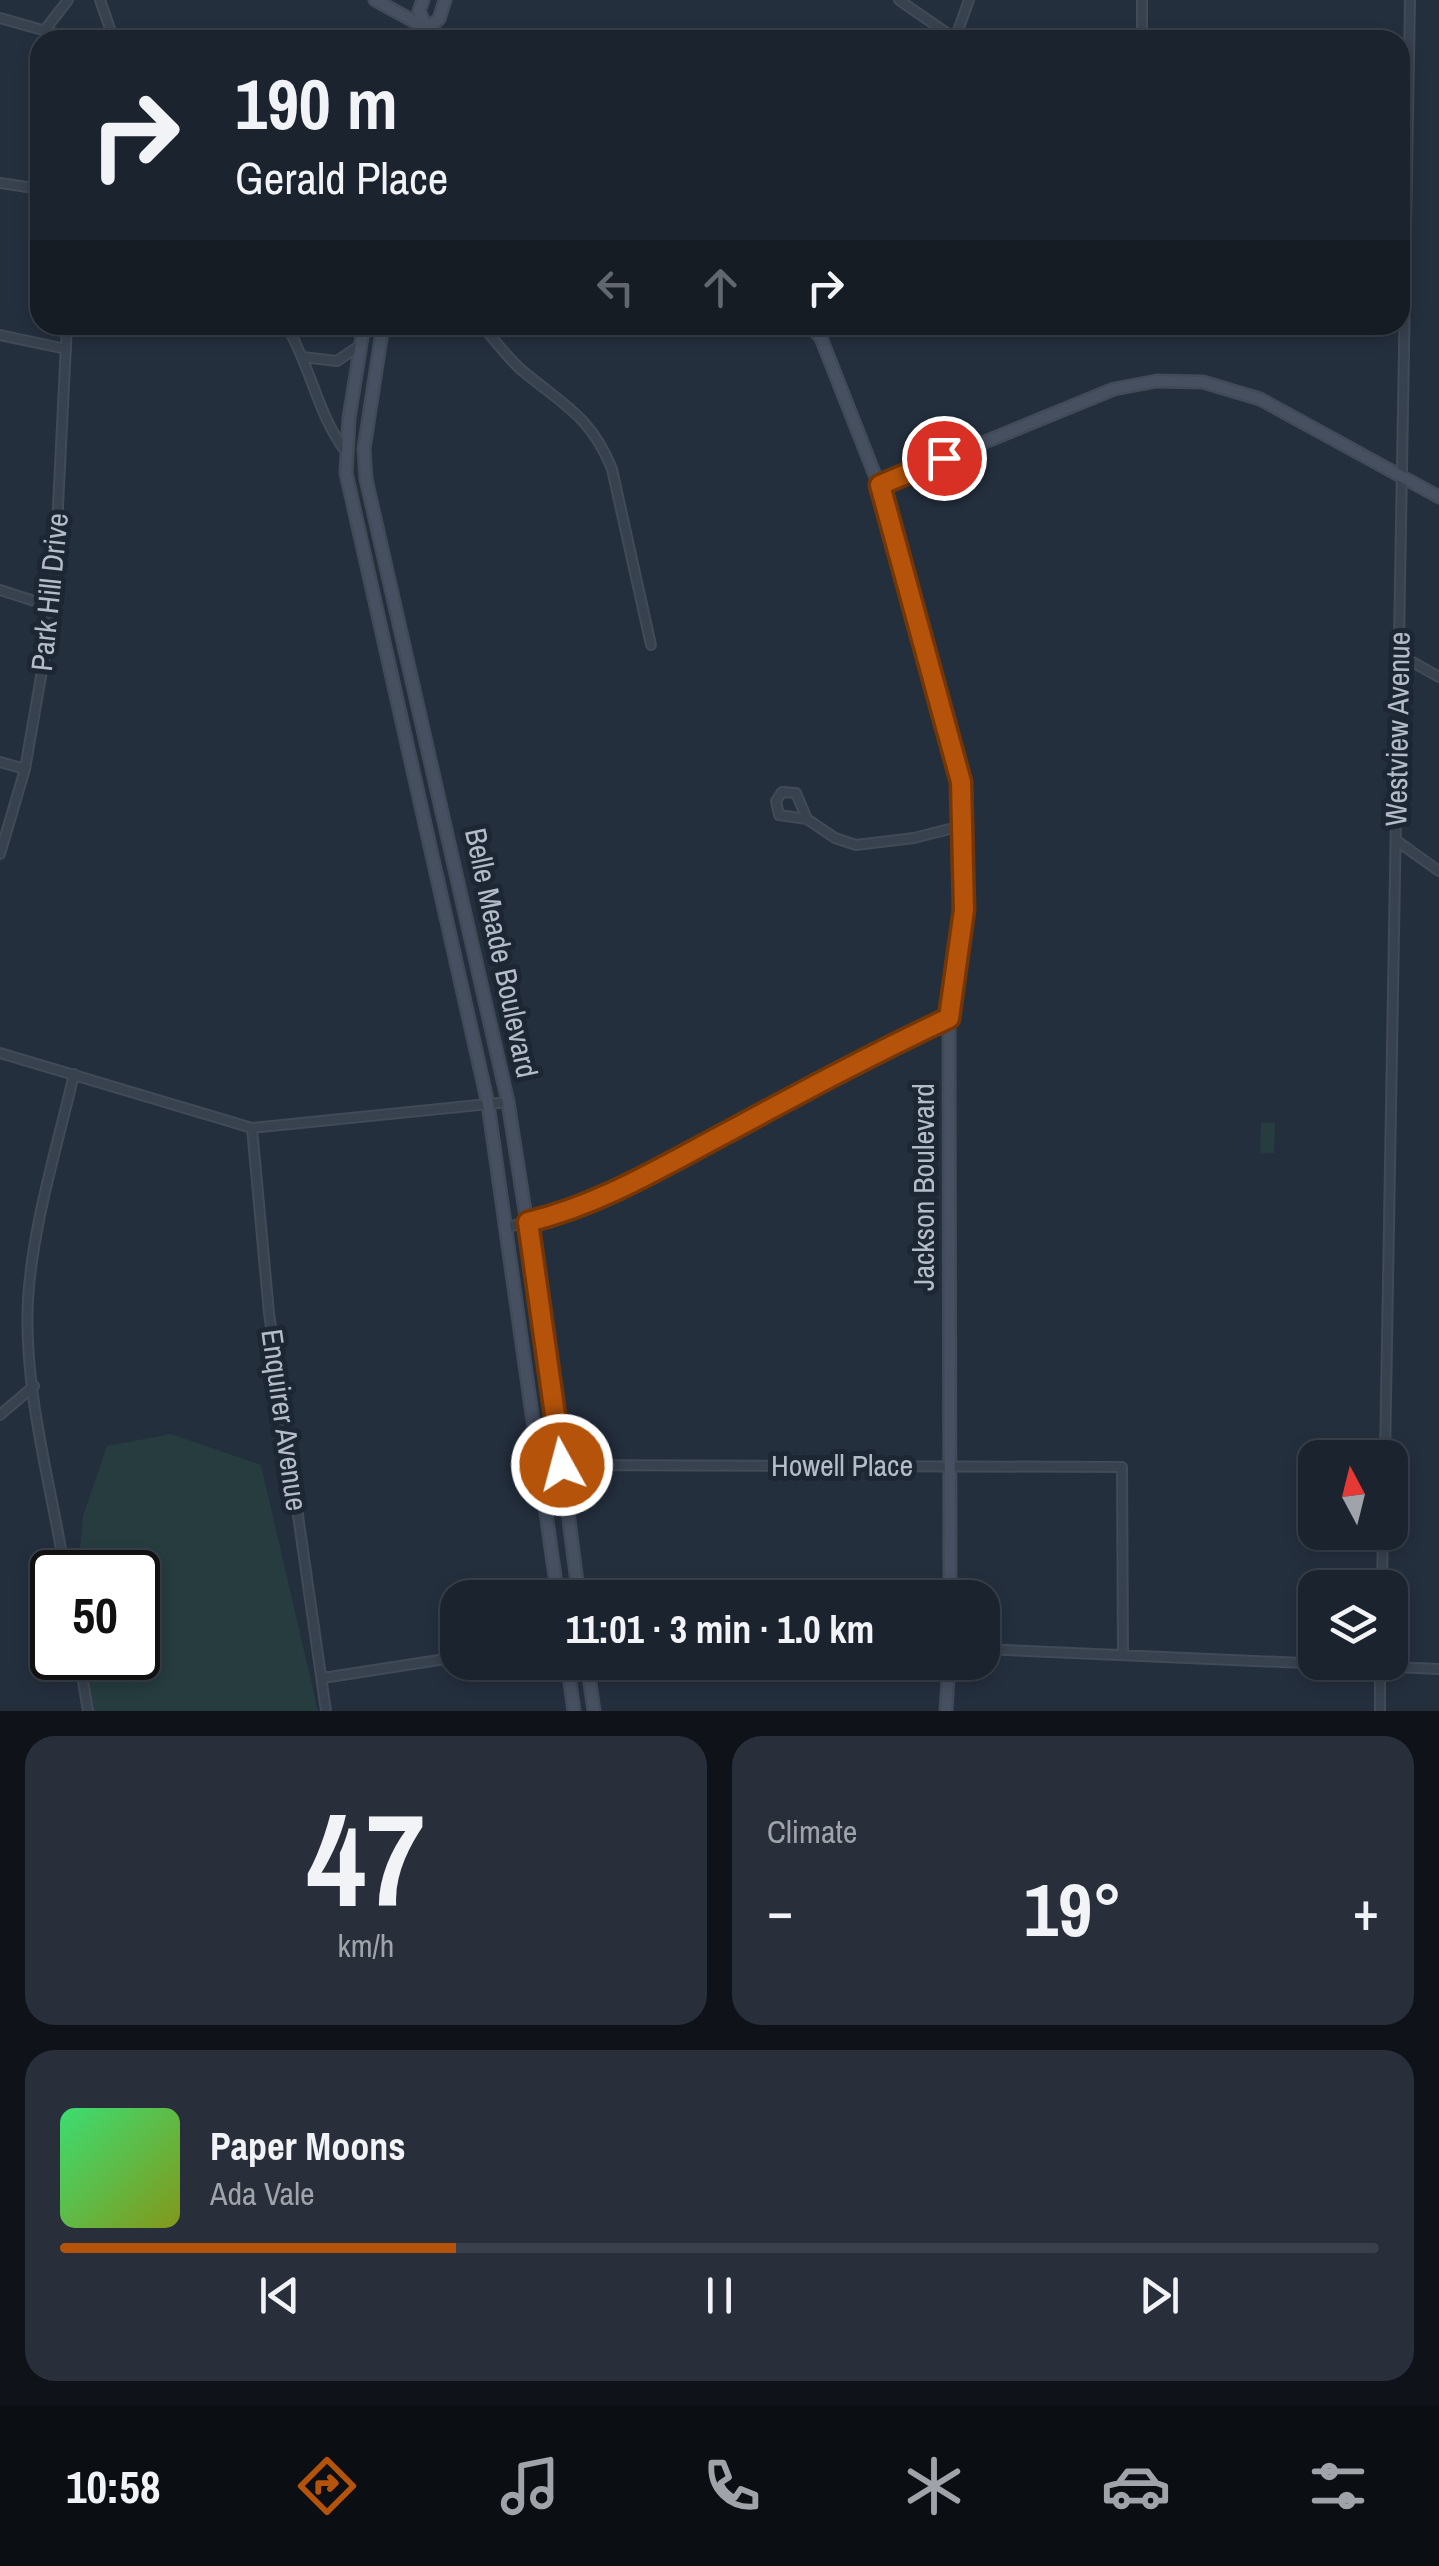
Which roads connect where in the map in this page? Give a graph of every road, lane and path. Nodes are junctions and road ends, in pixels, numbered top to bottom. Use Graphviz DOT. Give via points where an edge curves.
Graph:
graph roads {
  1 [pos="68,0"];
  2 [pos="100,0"];
  3 [pos="374,0"];
  4 [pos="422,0"];
  5 [pos="445,0"];
  6 [pos="899,0"];
  7 [pos="969,0"];
  8 [pos="1142,0"];
  9 [pos="1410,0"];
  10 [pos="0,18"];
  11 [pos="426,28"];
  12 [pos="41,30"];
  13 [pos="45,30"];
  14 [pos="110,30"];
  15 [pos="424,30"];
  16 [pos="430,30"];
  17 [pos="942,30"];
  18 [pos="959,30"];
  19 [pos="1142,30"];
  20 [pos="1410,30"];
  21 [pos="0,183"];
  22 [pos="30,188"];
  23 [pos="0,335"];
  24 [pos="67,335"];
  25 [pos="292,335"];
  26 [pos="363,335"];
  27 [pos="382,335"];
  28 [pos="491,335"];
  29 [pos="817,335"];
  30 [pos="1406,335"];
  31 [pos="362,342"];
  32 [pos="380,346"];
  33 [pos="66,349"];
  34 [pos="304,357"];
  35 [pos="346,452"];
  36 [pos="364,453"];
  37 [pos="1398,475"];
  38 [pos="880,485"];
  39 [pos="1439,497"];
  40 [pos="0,590"];
  41 [pos="54,607"];
  42 [pos="650,645"];
  43 [pos="1400,655"];
  44 [pos="1439,677"];
  45 [pos="0,762"];
  46 [pos="25,769"];
  47 [pos="807,819"];
  48 [pos="965,825"];
  49 [pos="1397,841"];
  50 [pos="453,846"];
  51 [pos="432,850"];
  52 [pos="0,854"];
  53 [pos="1439,870"];
  54 [pos="465,904"];
  55 [pos="446,909"];
  56 [pos="949,1018"];
  57 [pos="0,1054"];
  58 [pos="74,1074"];
  59 [pos="508,1102"];
  60 [pos="488,1104"];
  61 [pos="252,1128"];
  62 [pos="528,1222"];
  63 [pos="508,1227"];
  64 [pos="34,1386"];
  65 [pos="0,1415"];
  66 [pos="1385,1440"];
  67 [pos="562,1465"];
  68 [pos="950,1465"];
  69 [pos="540,1468"];
  70 [pos="61,1550"];
  71 [pos="556,1580"];
  72 [pos="577,1580"];
  73 [pos="950,1580"];
  74 [pos="1000,1650"];
  75 [pos="1123,1654"];
  76 [pos="440,1660"];
  77 [pos="1298,1661"];
  78 [pos="1408,1666"];
  79 [pos="1439,1669"];
  80 [pos="323,1678"];
  81 [pos="83,1680"];
  82 [pos="570,1680"];
  83 [pos="590,1680"];
  84 [pos="948,1680"];
  85 [pos="1380,1680"];
  86 [pos="88,1711"];
  87 [pos="326,1711"];
  88 [pos="574,1711"];
  89 [pos="594,1711"];
  90 [pos="946,1711"];
  91 [pos="1380,1711"];
  1 -- 13 [label="street"];
  2 -- 14 [label="street"];
  3 -- 11 [label="main road"];
  4 -- 11 [label="main road"];
  5 -- 11 [label="main road" via="439,19"];
  6 -- 17 [label="street"];
  7 -- 18 [label="street"];
  8 -- 19 [label="street"];
  9 -- 20 [label="street, Westview Avenue"];
  10 -- 12 [label="street"];
  11 -- 15 [label="main road"];
  11 -- 16 [label="main road"];
  21 -- 22 [label="street"];
  23 -- 33 [label="street"];
  24 -- 33 [label="street, Park Hill Drive"];
  25 -- 34 [label="street"];
  26 -- 31 [label="main road, Belle Meade Boulevard"];
  27 -- 32 [label="main road, Belle Meade Boulevard"];
  28 -- 42 [label="street" via="523,371 578,412 602,444"];
  29 -- 38 [label="main road, Jackson Boulevard"];
  30 -- 37 [label="street, Westview Avenue"];
  31 -- 32 [label="main road"];
  31 -- 34 [label="street" via="344,359"];
  31 -- 35 [label="main road, Belle Meade Boulevard"];
  32 -- 36 [label="main road, Belle Meade Boulevard"];
  33 -- 41 [label="street, Park Hill Drive"];
  34 -- 35 [label="street" via="328,426"];
  35 -- 36 [label="main road"];
  35 -- 51 [label="main road, Belle Meade Boulevard" via="368,584"];
  36 -- 50 [label="main road, Belle Meade Boulevard" via="378,542"];
  37 -- 38 [label="main road" via="1260,398 1203,382 1157,381 1114,389"];
  37 -- 39 [label="main road"];
  37 -- 43 [label="street, Westview Avenue"];
  38 -- 48 [label="main road, Jackson Boulevard" via="950,729"];
  40 -- 41 [label="street"];
  41 -- 46 [label="street, Park Hill Drive"];
  43 -- 44 [label="street"];
  43 -- 49 [label="street, Westview Avenue"];
  45 -- 46 [label="street"];
  46 -- 52 [label="street, Park Hill Drive"];
  47 -- 47 [label="street" via="779,815 782,792 796,794"];
  47 -- 48 [label="street" via="856,845"];
  48 -- 56 [label="main road, Jackson Boulevard" via="964,910"];
  49 -- 53 [label="street"];
  49 -- 66 [label="street, Westview Avenue"];
  50 -- 51 [label="main road"];
  50 -- 54 [label="main road, Belle Meade Boulevard"];
  51 -- 55 [label="main road, Belle Meade Boulevard"];
  54 -- 55 [label="main road"];
  54 -- 59 [label="main road, Belle Meade Boulevard"];
  55 -- 60 [label="main road, Belle Meade Boulevard"];
  56 -- 62 [label="street" via="637,1182 576,1210"];
  56 -- 68 [label="main road, Jackson Boulevard"];
  57 -- 58 [label="street"];
  58 -- 61 [label="street"];
  58 -- 64 [label="street" via="34,1242 28,1334"];
  59 -- 60 [label="street"];
  59 -- 62 [label="main road, Belle Meade Boulevard"];
  60 -- 61 [label="street"];
  60 -- 63 [label="main road, Belle Meade Boulevard"];
  61 -- 80 [label="street, Enquirer Avenue" via="269,1313"];
  62 -- 63 [label="street"];
  62 -- 67 [label="main road, Belle Meade Boulevard"];
  63 -- 69 [label="main road, Belle Meade Boulevard"];
  64 -- 65 [label="street"];
  64 -- 70 [label="street"];
  67 -- 68 [label="street, Howell Place"];
  67 -- 69 [label="main road"];
  67 -- 72 [label="main road, Belle Meade Boulevard"];
  68 -- 73 [label="main road, Jackson Boulevard"];
  68 -- 75 [label="street, Howell Place" via="1122,1466"];
  69 -- 71 [label="main road, Belle Meade Boulevard"];
  74 -- 75 [label="street"];
  75 -- 77 [label="street"];
  76 -- 80 [label="street"];
  78 -- 79 [label="street"];
  80 -- 87 [label="street, Enquirer Avenue"];
  81 -- 86 [label="street"];
  82 -- 88 [label="main road"];
  83 -- 89 [label="main road"];
  84 -- 90 [label="main road"];
  85 -- 91 [label="street"];
}
